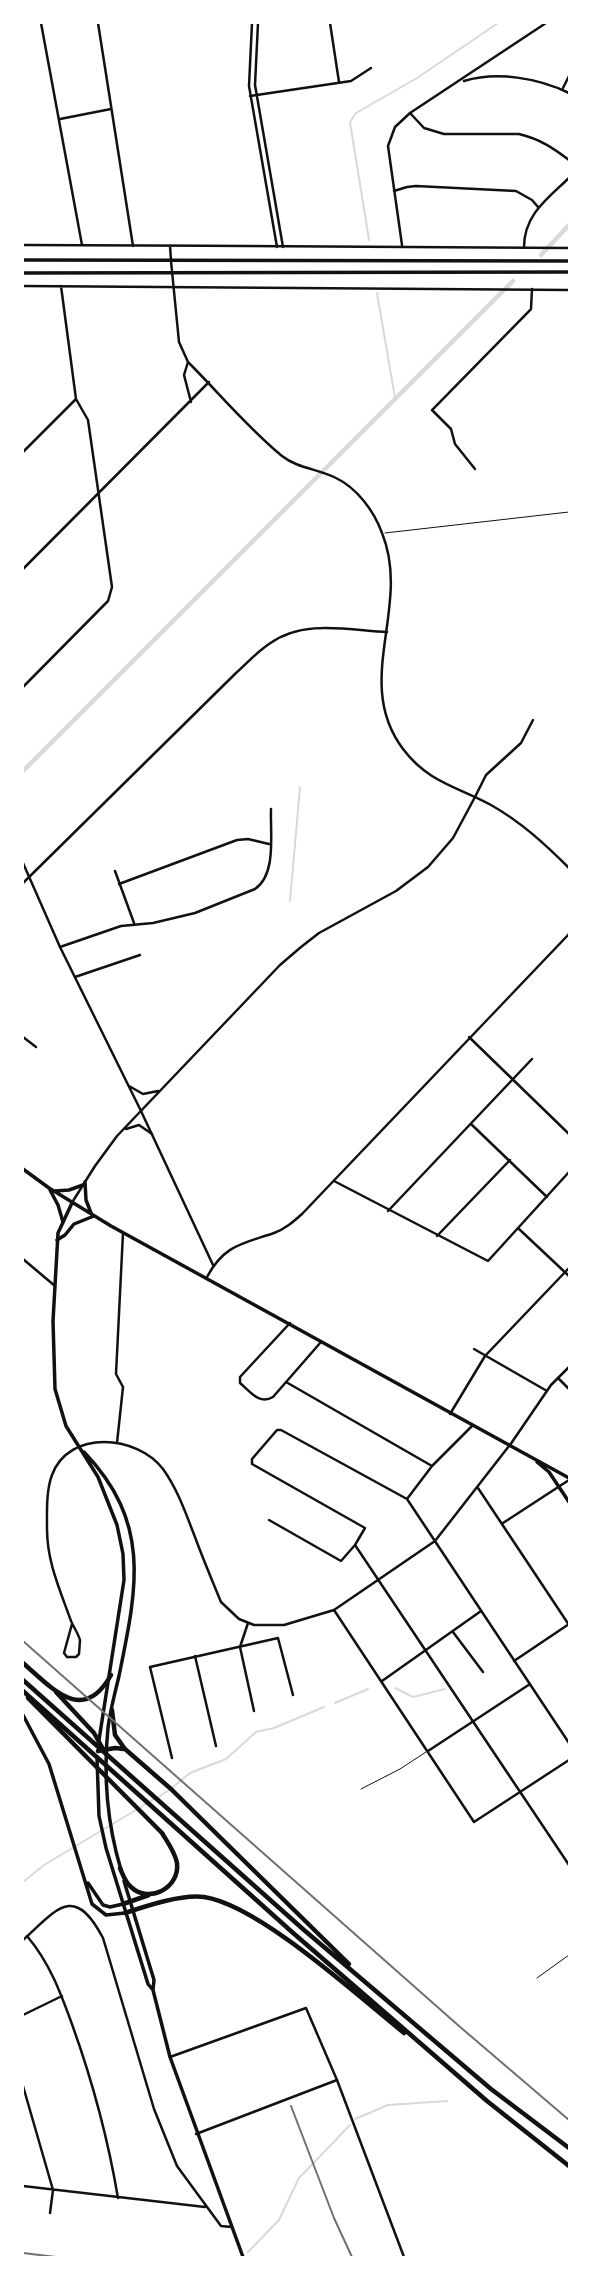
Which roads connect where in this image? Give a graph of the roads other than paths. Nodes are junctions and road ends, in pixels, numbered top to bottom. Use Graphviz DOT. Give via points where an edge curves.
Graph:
graph roads {
  1 [pos="41,23"];
  2 [pos="98,23"];
  3 [pos="252,23"];
  4 [pos="258,23"];
  5 [pos="330,23"];
  6 [pos="546,23"];
  7 [pos="251,40"];
  8 [pos="257,41"];
  9 [pos="370,68"];
  10 [pos="254,69"];
  11 [pos="248,70"];
  12 [pos="569,75"];
  13 [pos="339,82"];
  14 [pos="459,82"];
  15 [pos="562,89"];
  16 [pos="569,93"];
  17 [pos="257,94"];
  18 [pos="250,96"];
  19 [pos="111,109"];
  20 [pos="410,113"];
  21 [pos="58,119"];
  22 [pos="264,140"];
  23 [pos="257,141"];
  24 [pos="569,160"];
  25 [pos="569,178"];
  26 [pos="270,180"];
  27 [pos="264,181"];
  28 [pos="266,191"];
  29 [pos="272,191"];
  30 [pos="394,191"];
  31 [pos="538,207"];
  32 [pos="276,210"];
  33 [pos="270,211"];
  34 [pos="23,245"];
  35 [pos="82,245"];
  36 [pos="402,245"];
  37 [pos="133,246"];
  38 [pos="170,246"];
  39 [pos="276,247"];
  40 [pos="283,247"];
  41 [pos="524,247"];
  42 [pos="569,248"];
  43 [pos="23,260"];
  44 [pos="171,261"];
  45 [pos="569,261"];
  46 [pos="569,272"];
  47 [pos="23,273"];
  48 [pos="172,274"];
  49 [pos="23,286"];
  50 [pos="61,286"];
  51 [pos="172,286"];
  52 [pos="532,289"];
  53 [pos="569,290"];
  54 [pos="188,362"];
  55 [pos="209,382"];
  56 [pos="76,400"];
  57 [pos="191,401"];
  58 [pos="23,452"];
  59 [pos="475,469"];
  60 [pos="99,493"];
  61 [pos="569,512"];
  62 [pos="383,533"];
  63 [pos="23,569"];
  64 [pos="387,632"];
  65 [pos="23,687"];
  66 [pos="533,720"];
  67 [pos="475,797"];
  68 [pos="271,809"];
  69 [pos="269,844"];
  70 [pos="23,863"];
  71 [pos="569,868"];
  72 [pos="115,871"];
  73 [pos="29,878"];
  74 [pos="23,883"];
  75 [pos="119,884"];
  76 [pos="134,923"];
  77 [pos="569,934"];
  78 [pos="60,947"];
  79 [pos="140,955"];
  80 [pos="75,977"];
  81 [pos="23,1037"];
  82 [pos="469,1037"];
  83 [pos="36,1047"];
  84 [pos="532,1059"];
  85 [pos="513,1079"];
  86 [pos="128,1084"];
  87 [pos="161,1090"];
  88 [pos="141,1111"];
  89 [pos="471,1124"];
  90 [pos="123,1130"];
  91 [pos="152,1134"];
  92 [pos="569,1134"];
  93 [pos="509,1160"];
  94 [pos="23,1169"];
  95 [pos="569,1172"];
  96 [pos="334,1181"];
  97 [pos="84,1183"];
  98 [pos="48,1188"];
  99 [pos="54,1191"];
  100 [pos="547,1196"];
  101 [pos="72,1203"];
  102 [pos="388,1211"];
  103 [pos="93,1216"];
  104 [pos="63,1222"];
  105 [pos="519,1228"];
  106 [pos="124,1233"];
  107 [pos="437,1236"];
  108 [pos="57,1240"];
  109 [pos="23,1259"];
  110 [pos="214,1265"];
  111 [pos="569,1268"];
  112 [pos="565,1272"];
  113 [pos="569,1276"];
  114 [pos="207,1277"];
  115 [pos="55,1286"];
  116 [pos="290,1323"];
  117 [pos="321,1342"];
  118 [pos="474,1349"];
  119 [pos="485,1356"];
  120 [pos="569,1367"];
  121 [pos="558,1378"];
  122 [pos="286,1382"];
  123 [pos="569,1389"];
  124 [pos="547,1391"];
  125 [pos="450,1414"];
  126 [pos="473,1425"];
  127 [pos="117,1443"];
  128 [pos="78,1445"];
  129 [pos="510,1445"];
  130 [pos="521,1451"];
  131 [pos="432,1466"];
  132 [pos="569,1479"];
  133 [pos="478,1488"];
  134 [pos="559,1488"];
  135 [pos="407,1499"];
  136 [pos="569,1502"];
  137 [pos="269,1520"];
  138 [pos="503,1523"];
  139 [pos="435,1541"];
  140 [pos="355,1545"];
  141 [pos="379,1580"];
  142 [pos="334,1610"];
  143 [pos="481,1611"];
  144 [pos="247,1623"];
  145 [pos="72,1624"];
  146 [pos="569,1624"];
  147 [pos="453,1632"];
  148 [pos="240,1647"];
  149 [pos="426,1650"];
  150 [pos="195,1656"];
  151 [pos="514,1661"];
  152 [pos="23,1663"];
  153 [pos="483,1672"];
  154 [pos="111,1675"];
  155 [pos="23,1680"];
  156 [pos="382,1681"];
  157 [pos="48,1684"];
  158 [pos="530,1684"];
  159 [pos="23,1692"];
  160 [pos="293,1695"];
  161 [pos="112,1710"];
  162 [pos="254,1711"];
  163 [pos="23,1715"];
  164 [pos="473,1721"];
  165 [pos="569,1734"];
  166 [pos="565,1737"];
  167 [pos="99,1741"];
  168 [pos="569,1743"];
  169 [pos="216,1746"];
  170 [pos="103,1749"];
  171 [pos="125,1749"];
  172 [pos="428,1751"];
  173 [pos="106,1757"];
  174 [pos="173,1758"];
  175 [pos="569,1760"];
  176 [pos="361,1789"];
  177 [pos="521,1792"];
  178 [pos="569,1862"];
  179 [pos="120,1868"];
  180 [pos="84,1876"];
  181 [pos="153,1894"];
  182 [pos="131,1901"];
  183 [pos="123,1904"];
  184 [pos="134,1911"];
  185 [pos="125,1913"];
  186 [pos="27,1936"];
  187 [pos="23,1940"];
  188 [pos="144,1947"];
  189 [pos="137,1950"];
  190 [pos="569,1955"];
  191 [pos="356,1973"];
  192 [pos="537,1978"];
  193 [pos="153,1990"];
  194 [pos="62,1996"];
  195 [pos="23,2015"];
  196 [pos="170,2057"];
  197 [pos="458,2075"];
  198 [pos="337,2080"];
  199 [pos="23,2086"];
  200 [pos="197,2134"];
  201 [pos="569,2148"];
  202 [pos="569,2166"];
  203 [pos="23,2186"];
  204 [pos="53,2190"];
  205 [pos="118,2198"];
  206 [pos="205,2207"];
  207 [pos="50,2213"];
  208 [pos="232,2227"];
  209 [pos="243,2257"];
  210 [pos="404,2257"];
  1 -- 21 [label="street"];
  2 -- 19 [label="street"];
  3 -- 7 [label="street"];
  4 -- 8 [label="street"];
  5 -- 13 [label="street"];
  6 -- 14 [label="street"];
  7 -- 8 [label="street"];
  7 -- 11 [label="street"];
  8 -- 10 [label="street"];
  9 -- 13 [label="street" via="357,78"];
  10 -- 11 [label="street"];
  10 -- 17 [label="street"];
  11 -- 18 [label="street"];
  12 -- 15 [label="street"];
  13 -- 17 [label="street"];
  14 -- 15 [label="street" via="506,77"];
  14 -- 20 [label="street"];
  15 -- 16 [label="street"];
  17 -- 18 [label="street"];
  17 -- 22 [label="street"];
  18 -- 23 [label="street"];
  19 -- 21 [label="street"];
  19 -- 37 [label="street"];
  20 -- 24 [label="street" via="424,128 444,134 530,137"];
  20 -- 30 [label="street" via="395,127 388,146"];
  21 -- 35 [label="street"];
  22 -- 23 [label="street"];
  22 -- 26 [label="street"];
  23 -- 27 [label="street"];
  25 -- 31 [label="street"];
  26 -- 27 [label="street"];
  26 -- 29 [label="street"];
  27 -- 28 [label="street"];
  28 -- 29 [label="street"];
  28 -- 33 [label="street"];
  29 -- 32 [label="street"];
  30 -- 31 [label="street" via="416,186 516,191"];
  30 -- 36 [label="street"];
  31 -- 41 [label="street" via="527,223"];
  32 -- 33 [label="street"];
  32 -- 40 [label="street"];
  33 -- 39 [label="street"];
  34 -- 35 [label="street"];
  35 -- 37 [label="street"];
  36 -- 40 [label="street"];
  36 -- 41 [label="street"];
  37 -- 38 [label="street"];
  38 -- 39 [label="street"];
  38 -- 44 [label="street"];
  39 -- 40 [label="street"];
  41 -- 42 [label="street"];
  43 -- 44 [label="main road"];
  44 -- 45 [label="main road"];
  44 -- 48 [label="street"];
  46 -- 48 [label="main road"];
  47 -- 48 [label="main road"];
  48 -- 51 [label="street"];
  49 -- 50 [label="street"];
  50 -- 51 [label="street"];
  50 -- 56 [label="street"];
  51 -- 52 [label="street"];
  51 -- 54 [label="street" via="179,342"];
  52 -- 53 [label="street"];
  52 -- 59 [label="street" via="531,309 432,410 451,429 455,444"];
  54 -- 55 [label="street"];
  54 -- 57 [label="street" via="184,375"];
  55 -- 57 [label="street"];
  55 -- 62 [label="street" via="280,454 336,478 361,498"];
  56 -- 58 [label="street"];
  56 -- 60 [label="street" via="88,419"];
  57 -- 60 [label="street"];
  60 -- 63 [label="street"];
  60 -- 65 [label="street" via="111,595"];
  61 -- 62 [label="lane"];
  62 -- 64 [label="street" via="392,584"];
  64 -- 67 [label="street" via="380,685 383,709 395,736 424,772"];
  64 -- 73 [label="street" via="318,628 289,633 270,643"];
  66 -- 67 [label="street" via="522,743 486,775"];
  67 -- 71 [label="street" via="521,824"];
  67 -- 87 [label="street" via="453,838 428,867 301,947"];
  68 -- 69 [label="street"];
  69 -- 75 [label="street" via="237,840"];
  69 -- 76 [label="street" via="268,871 255,889 184,916"];
  70 -- 73 [label="street"];
  72 -- 75 [label="street"];
  73 -- 74 [label="street"];
  73 -- 78 [label="street"];
  75 -- 76 [label="street"];
  76 -- 78 [label="street"];
  77 -- 82 [label="street"];
  78 -- 80 [label="street"];
  79 -- 80 [label="street"];
  80 -- 86 [label="street"];
  81 -- 83 [label="street"];
  82 -- 85 [label="street"];
  82 -- 96 [label="street"];
  84 -- 85 [label="street"];
  85 -- 89 [label="street"];
  85 -- 92 [label="street"];
  86 -- 87 [label="street" via="143,1094"];
  86 -- 88 [label="street"];
  87 -- 88 [label="street"];
  88 -- 90 [label="street"];
  88 -- 91 [label="street"];
  89 -- 93 [label="street"];
  89 -- 102 [label="street"];
  90 -- 91 [label="street" via="139,1125"];
  90 -- 97 [label="street"];
  91 -- 110 [label="street"];
  93 -- 100 [label="street"];
  93 -- 107 [label="street"];
  94 -- 98 [label="main road"];
  95 -- 100 [label="street"];
  96 -- 102 [label="street"];
  96 -- 110 [label="street" via="287,1226 242,1242"];
  97 -- 99 [label="main road" via="69,1191"];
  97 -- 101 [label="street"];
  97 -- 103 [label="main road"];
  98 -- 99 [label="main road"];
  98 -- 104 [label="main road"];
  99 -- 101 [label="main road"];
  100 -- 105 [label="street"];
  101 -- 103 [label="main road"];
  101 -- 104 [label="main road"];
  102 -- 107 [label="street"];
  103 -- 106 [label="main road"];
  103 -- 108 [label="main road" via="74,1224"];
  104 -- 108 [label="main road"];
  105 -- 107 [label="street" via="488,1261"];
  105 -- 112 [label="street"];
  106 -- 114 [label="main road"];
  106 -- 127 [label="street" via="116,1374 123,1387"];
  108 -- 115 [label="main road"];
  109 -- 115 [label="street"];
  110 -- 114 [label="street"];
  111 -- 112 [label="street"];
  112 -- 113 [label="street"];
  112 -- 119 [label="street"];
  114 -- 116 [label="main road"];
  115 -- 128 [label="main road" via="55,1389 65,1426"];
  116 -- 117 [label="main road"];
  116 -- 122 [label="street" via="244,1371 240,1383 266,1401"];
  117 -- 122 [label="street"];
  117 -- 125 [label="main road"];
  118 -- 119 [label="street"];
  119 -- 124 [label="street"];
  119 -- 125 [label="street"];
  120 -- 121 [label="street"];
  121 -- 123 [label="street"];
  121 -- 124 [label="street"];
  122 -- 131 [label="street"];
  124 -- 129 [label="street"];
  125 -- 126 [label="main road"];
  126 -- 129 [label="main road"];
  126 -- 131 [label="street"];
  127 -- 128 [label="street"];
  127 -- 144 [label="street" via="139,1449 161,1466 177,1492 221,1602"];
  128 -- 145 [label="street" via="52,1474 48,1495 49,1560"];
  128 -- 154 [label="main road" via="106,1495 123,1554 124,1580"];
  128 -- 161 [label="main road" via="114,1491 134,1543 134,1586"];
  129 -- 130 [label="main road"];
  129 -- 133 [label="street"];
  130 -- 132 [label="main road"];
  130 -- 134 [label="main road" via="545,1468"];
  131 -- 135 [label="street"];
  132 -- 134 [label="street"];
  133 -- 138 [label="street"];
  133 -- 139 [label="street"];
  134 -- 136 [label="main road"];
  134 -- 138 [label="street"];
  135 -- 139 [label="street"];
  135 -- 140 [label="street" via="277,1430 252,1459 253,1464 365,1528"];
  137 -- 140 [label="street" via="341,1562"];
  138 -- 146 [label="street"];
  139 -- 141 [label="street"];
  139 -- 143 [label="street"];
  140 -- 141 [label="street"];
  141 -- 142 [label="street"];
  141 -- 149 [label="street"];
  142 -- 144 [label="street" via="284,1625"];
  142 -- 156 [label="street"];
  143 -- 147 [label="street"];
  143 -- 151 [label="street"];
  144 -- 148 [label="street"];
  145 -- 145 [label="street" via="65,1646 67,1657 79,1654 78,1633"];
  146 -- 151 [label="street"];
  147 -- 149 [label="street"];
  147 -- 153 [label="street"];
  148 -- 150 [label="street"];
  148 -- 160 [label="street" via="278,1638"];
  148 -- 162 [label="street"];
  149 -- 156 [label="street"];
  149 -- 164 [label="street"];
  150 -- 169 [label="street"];
  150 -- 174 [label="street" via="150,1667"];
  151 -- 158 [label="street"];
  152 -- 157 [label="highway"];
  154 -- 157 [label="highway" via="95,1696 82,1701"];
  154 -- 167 [label="main road"];
  155 -- 191 [label="highway"];
  156 -- 172 [label="street"];
  157 -- 167 [label="highway"];
  158 -- 164 [label="street"];
  158 -- 166 [label="street"];
  159 -- 181 [label="highway" via="162,1833 174,1851 177,1873 171,1885"];
  159 -- 197 [label="highway"];
  161 -- 170 [label="main road"];
  161 -- 171 [label="highway" via="115,1735"];
  163 -- 180 [label="main road" via="49,1764"];
  164 -- 172 [label="street"];
  164 -- 177 [label="street"];
  165 -- 166 [label="street"];
  166 -- 168 [label="street"];
  167 -- 170 [label="highway"];
  170 -- 171 [label="highway"];
  170 -- 173 [label="highway"];
  170 -- 183 [label="main road" via="99,1816"];
  171 -- 191 [label="highway"];
  172 -- 176 [label="lane"];
  172 -- 177 [label="street" via="474,1822"];
  173 -- 179 [label="main road" via="107,1811"];
  175 -- 177 [label="street"];
  177 -- 178 [label="street"];
  179 -- 181 [label="highway" via="132,1889"];
  179 -- 182 [label="main road"];
  180 -- 183 [label="main road" via="103,1905"];
  180 -- 185 [label="main road" via="98,1911"];
  181 -- 182 [label="highway"];
  182 -- 183 [label="highway"];
  182 -- 184 [label="main road"];
  183 -- 185 [label="main road"];
  184 -- 185 [label="highway"];
  184 -- 188 [label="main road"];
  184 -- 197 [label="highway" via="205,1897 249,1914"];
  185 -- 189 [label="main road"];
  186 -- 187 [label="street"];
  186 -- 194 [label="street"];
  186 -- 206 [label="street" via="63,1907 82,1909 93,1918 154,2109 177,2165"];
  188 -- 189 [label="main road"];
  188 -- 193 [label="main road"];
  189 -- 193 [label="main road"];
  190 -- 192 [label="lane"];
  191 -- 201 [label="highway" via="491,2089"];
  193 -- 196 [label="main road"];
  194 -- 195 [label="street"];
  194 -- 205 [label="street" via="89,2069"];
  196 -- 198 [label="street" via="306,2008"];
  196 -- 200 [label="main road"];
  197 -- 202 [label="highway"];
  198 -- 200 [label="street"];
  198 -- 210 [label="street"];
  199 -- 204 [label="street"];
  200 -- 208 [label="main road"];
  203 -- 204 [label="street"];
  204 -- 205 [label="street"];
  204 -- 207 [label="street"];
  205 -- 206 [label="street"];
  206 -- 208 [label="street" via="221,2226"];
  208 -- 209 [label="main road"];
}
